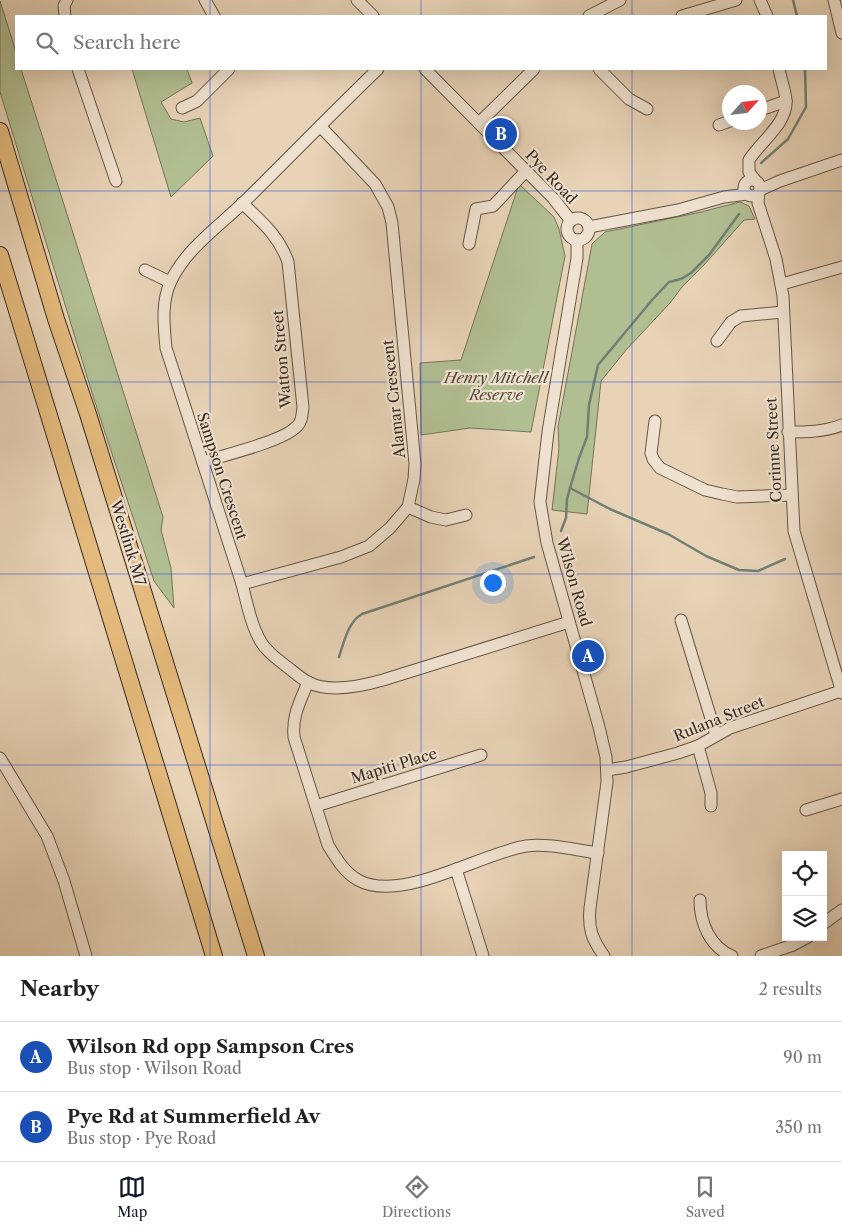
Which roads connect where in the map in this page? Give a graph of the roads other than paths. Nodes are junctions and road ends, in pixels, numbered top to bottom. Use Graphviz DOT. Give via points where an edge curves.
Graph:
graph roads {
  1 [pos="67,0"];
  2 [pos="205,0"];
  3 [pos="357,0"];
  4 [pos="620,0"];
  5 [pos="736,0"];
  6 [pos="760,0"];
  7 [pos="834,0"];
  8 [pos="65,15"];
  9 [pos="213,15"];
  10 [pos="372,15"];
  11 [pos="591,15"];
  12 [pos="685,15"];
  13 [pos="767,15"];
  14 [pos="842,32"];
  15 [pos="78,70"];
  16 [pos="228,70"];
  17 [pos="377,70"];
  18 [pos="426,70"];
  19 [pos="533,70"];
  20 [pos="600,70"];
  21 [pos="779,70"];
  22 [pos="786,101"];
  23 [pos="182,108"];
  24 [pos="767,108"];
  25 [pos="647,109"];
  26 [pos="479,123"];
  27 [pos="320,126"];
  28 [pos="0,130"];
  29 [pos="842,160"];
  30 [pos="526,171"];
  31 [pos="116,181"];
  32 [pos="753,187"];
  33 [pos="242,203"];
  34 [pos="572,221"];
  35 [pos="589,227"];
  36 [pos="577,240"];
  37 [pos="469,244"];
  38 [pos="0,255"];
  39 [pos="842,267"];
  40 [pos="145,270"];
  41 [pos="170,282"];
  42 [pos="782,284"];
  43 [pos="783,312"];
  44 [pos="717,341"];
  45 [pos="655,421"];
  46 [pos="842,425"];
  47 [pos="788,432"];
  48 [pos="202,462"];
  49 [pos="792,495"];
  50 [pos="408,507"];
  51 [pos="466,516"];
  52 [pos="242,584"];
  53 [pos="681,620"];
  54 [pos="569,622"];
  55 [pos="308,682"];
  56 [pos="842,692"];
  57 [pos="716,735"];
  58 [pos="698,746"];
  59 [pos="481,755"];
  60 [pos="0,758"];
  61 [pos="607,770"];
  62 [pos="842,798"];
  63 [pos="316,806"];
  64 [pos="711,806"];
  65 [pos="806,810"];
  66 [pos="598,853"];
  67 [pos="456,869"];
  68 [pos="700,900"];
  69 [pos="842,910"];
  70 [pos="827,921"];
  71 [pos="800,941"];
  72 [pos="86,956"];
  73 [pos="214,956"];
  74 [pos="256,956"];
  75 [pos="483,956"];
  76 [pos="604,956"];
  77 [pos="732,956"];
  78 [pos="761,956"];
  1 -- 8 [label="street"];
  2 -- 9 [label="street"];
  3 -- 10 [label="street"];
  4 -- 11 [label="street"];
  5 -- 12 [label="street"];
  6 -- 13 [label="street"];
  7 -- 14 [label="street"];
  15 -- 31 [label="street"];
  16 -- 23 [label="street" via="197,101"];
  17 -- 27 [label="street, Sampson Crescent"];
  18 -- 26 [label="street, Pye Road"];
  19 -- 26 [label="street"];
  20 -- 25 [label="street" via="629,99"];
  21 -- 22 [label="street"];
  22 -- 24 [label="street"];
  22 -- 32 [label="street" via="782,117 749,160"];
  26 -- 30 [label="street, Pye Road"];
  27 -- 33 [label="street, Sampson Crescent"];
  27 -- 50 [label="street, Alamar Crescent" via="376,184 392,223 415,464"];
  28 -- 74 [label="highway, Westlink M7"];
  29 -- 32 [label="street"];
  30 -- 34 [label="street, Pye Road"];
  30 -- 37 [label="street" via="493,206 476,209"];
  32 -- 35 [label="street" via="678,210"];
  32 -- 42 [label="street, Corinne Street"];
  33 -- 41 [label="street, Sampson Crescent" via="194,248"];
  33 -- 48 [label="street, Watton Street" via="276,237 288,262 302,418 297,428 275,439"];
  34 -- 35 [label="street" via="582,219"];
  34 -- 36 [label="street" via="568,234"];
  35 -- 36 [label="street" via="586,237"];
  36 -- 54 [label="street, Wilson Road" via="577,258 548,432 540,502 547,543"];
  38 -- 73 [label="highway"];
  39 -- 42 [label="street"];
  40 -- 41 [label="street"];
  41 -- 48 [label="street, Sampson Crescent" via="165,303 166,348"];
  42 -- 43 [label="street, Corinne Street"];
  43 -- 44 [label="street" via="741,316 731,322"];
  43 -- 47 [label="street, Corinne Street"];
  45 -- 49 [label="street" via="651,453 660,468 722,494 737,497"];
  46 -- 47 [label="street" via="811,432"];
  47 -- 49 [label="street, Corinne Street"];
  48 -- 52 [label="street, Sampson Crescent"];
  49 -- 56 [label="street, Corinne Street" via="796,540"];
  50 -- 51 [label="street" via="446,520"];
  50 -- 52 [label="street, Alamar Crescent" via="369,546 341,557"];
  52 -- 55 [label="street, Sampson Crescent" via="250,616 262,642 272,655"];
  53 -- 57 [label="street"];
  54 -- 55 [label="street, Sampson Crescent" via="363,686 331,687"];
  54 -- 61 [label="street, Wilson Road" via="600,727"];
  55 -- 63 [label="street" via="293,724 294,737"];
  56 -- 57 [label="street, Rulana Street"];
  57 -- 58 [label="street, Rulana Street"];
  58 -- 61 [label="street, Rulana Street"];
  58 -- 64 [label="street" via="711,793"];
  59 -- 63 [label="street, Mapiti Place"];
  60 -- 72 [label="street" via="47,836 62,874"];
  61 -- 66 [label="street, Wilson Road"];
  62 -- 65 [label="street"];
  63 -- 67 [label="street" via="328,845 358,880 374,885 406,884"];
  66 -- 67 [label="street" via="527,846"];
  66 -- 76 [label="street, Wilson Road" via="589,925"];
  67 -- 75 [label="street"];
  68 -- 77 [label="street" via="700,912 712,941 721,952"];
  69 -- 70 [label="street"];
  71 -- 78 [label="street"];
}
